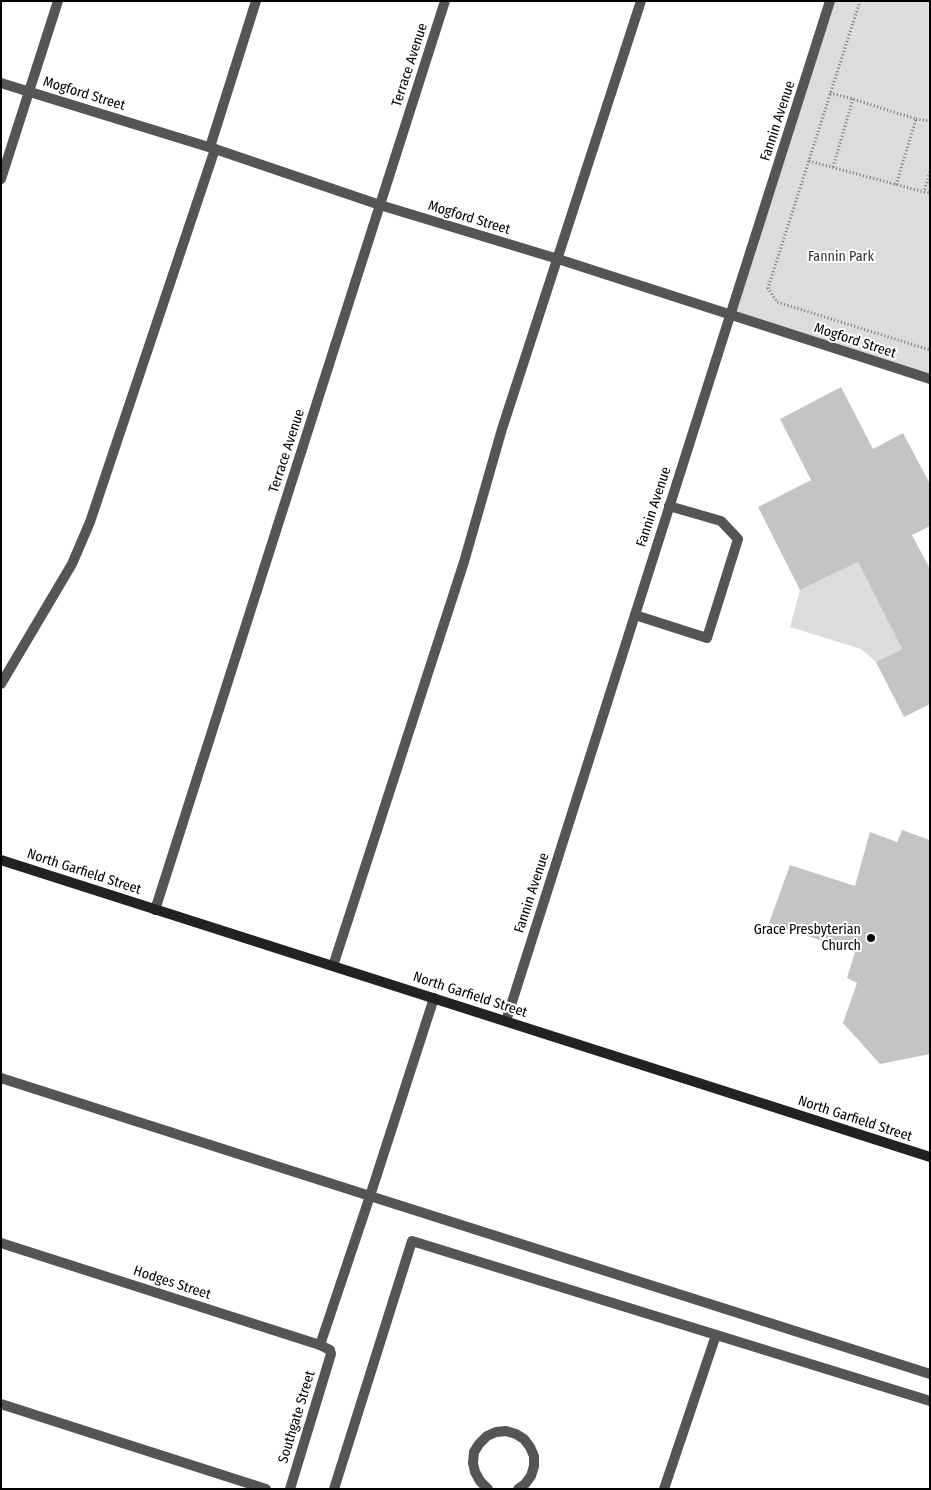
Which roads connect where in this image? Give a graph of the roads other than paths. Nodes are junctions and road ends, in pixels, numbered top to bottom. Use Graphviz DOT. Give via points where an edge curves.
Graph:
graph roads {
  1 [pos="58,1"];
  2 [pos="256,1"];
  3 [pos="445,1"];
  4 [pos="641,1"];
  5 [pos="830,1"];
  6 [pos="1,83"];
  7 [pos="29,92"];
  8 [pos="212,148"];
  9 [pos="1,179"];
  10 [pos="380,205"];
  11 [pos="558,259"];
  12 [pos="730,315"];
  13 [pos="930,379"];
  14 [pos="669,506"];
  15 [pos="634,615"];
  16 [pos="1,684"];
  17 [pos="1,860"];
  18 [pos="155,910"];
  19 [pos="333,966"];
  20 [pos="434,998"];
  21 [pos="506,1021"];
  22 [pos="1,1078"];
  23 [pos="930,1157"];
  24 [pos="370,1196"];
  25 [pos="1,1243"];
  26 [pos="716,1335"];
  27 [pos="320,1345"];
  28 [pos="331,1354"];
  29 [pos="930,1374"];
  30 [pos="930,1401"];
  31 [pos="1,1404"];
  32 [pos="266,1489"];
  33 [pos="290,1489"];
  34 [pos="334,1489"];
  35 [pos="488,1489"];
  36 [pos="518,1489"];
  37 [pos="664,1489"];
  1 -- 7 [label="street"];
  2 -- 8 [label="street"];
  3 -- 10 [label="street, Terrace Avenue"];
  4 -- 11 [label="street"];
  5 -- 12 [label="street, Fannin Avenue"];
  6 -- 7 [label="street, Mogford Street"];
  7 -- 8 [label="street, Mogford Street"];
  7 -- 9 [label="street"];
  8 -- 10 [label="street, Mogford Street"];
  8 -- 16 [label="street" via="90,522 72,564"];
  10 -- 11 [label="street, Mogford Street"];
  10 -- 18 [label="street, Terrace Avenue"];
  11 -- 12 [label="street, Mogford Street"];
  11 -- 19 [label="street"];
  12 -- 13 [label="street, Mogford Street"];
  12 -- 14 [label="street, Fannin Avenue"];
  14 -- 15 [label="street, Fannin Avenue"];
  14 -- 15 [label="street" via="721,521 738,539 707,638"];
  15 -- 21 [label="street, Fannin Avenue"];
  17 -- 18 [label="main road, North Garfield Street"];
  18 -- 19 [label="main road, North Garfield Street"];
  19 -- 20 [label="main road, North Garfield Street"];
  20 -- 21 [label="main road, North Garfield Street"];
  20 -- 24 [label="street"];
  21 -- 23 [label="main road, North Garfield Street"];
  22 -- 24 [label="street"];
  24 -- 27 [label="street"];
  24 -- 29 [label="street"];
  25 -- 27 [label="street, Hodges Street"];
  26 -- 30 [label="street"];
  26 -- 34 [label="street" via="412,1241"];
  26 -- 37 [label="street"];
  27 -- 28 [label="street, Hodges Street"];
  28 -- 33 [label="street, Southgate Street"];
  31 -- 32 [label="street"];
  35 -- 36 [label="street" via="475,1472 474,1452 487,1436 496,1432 516,1434 524,1439 534,1456 531,1476"];
}
